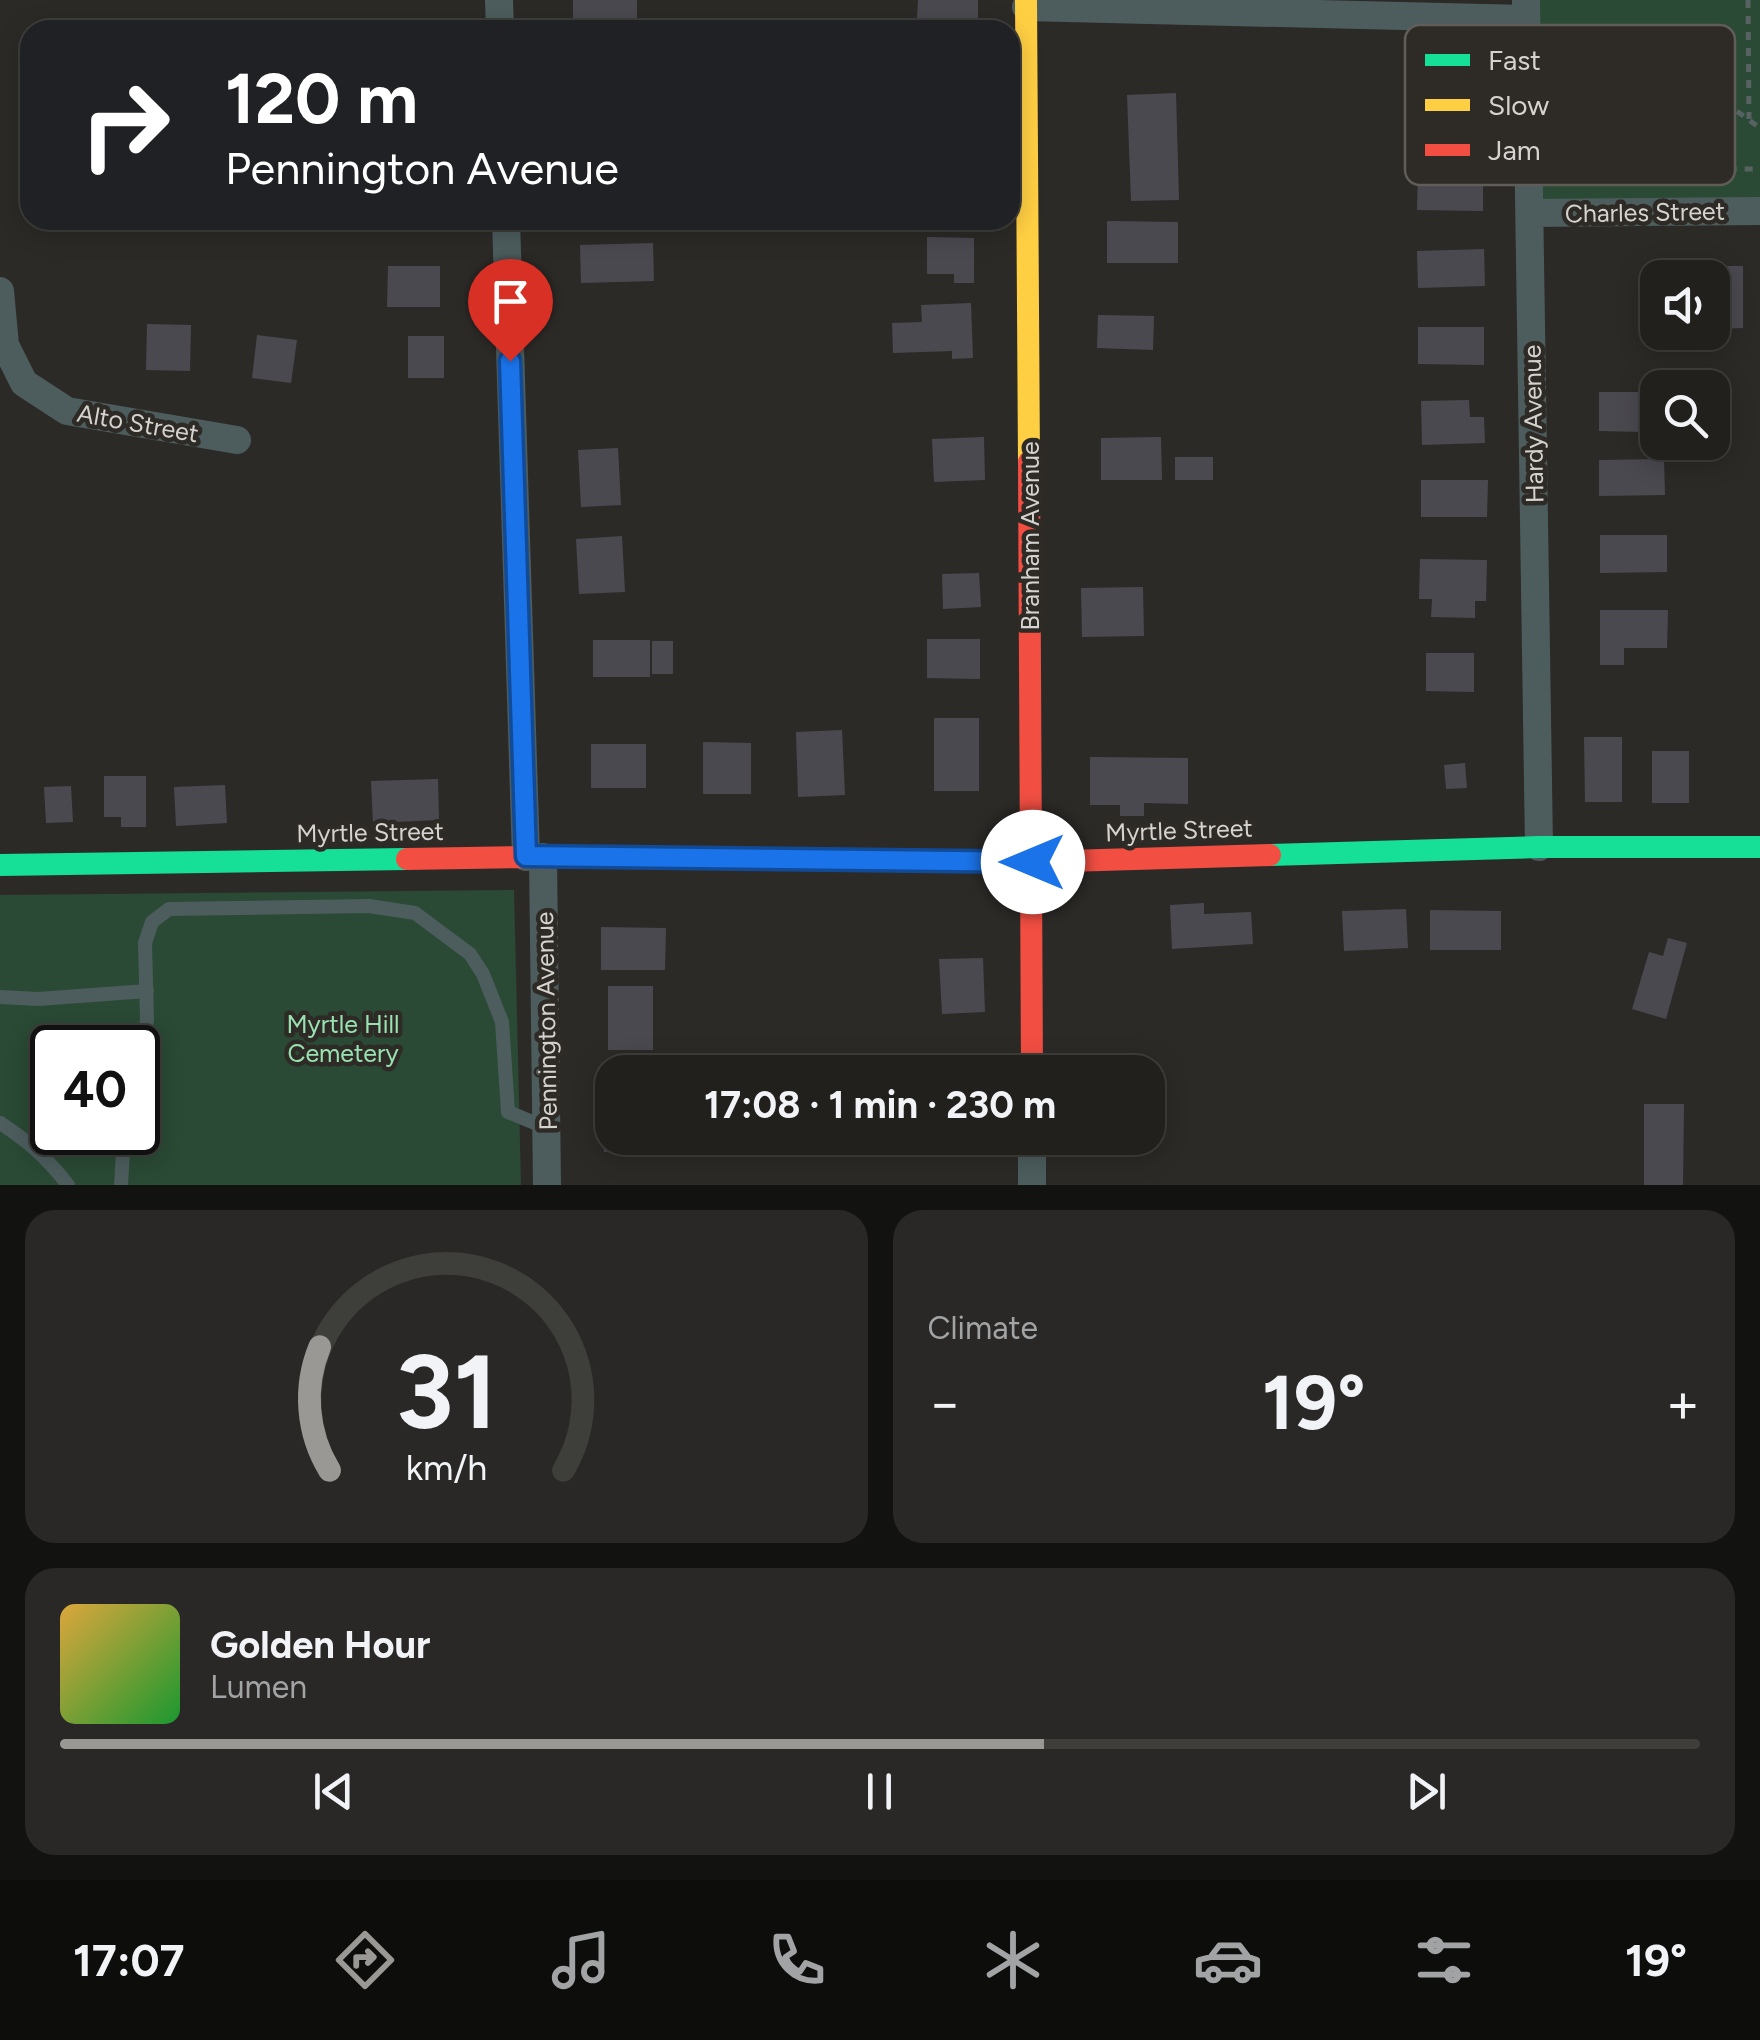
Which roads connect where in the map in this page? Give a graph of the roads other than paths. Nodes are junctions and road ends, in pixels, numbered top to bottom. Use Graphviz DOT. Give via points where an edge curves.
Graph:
graph roads {
  1 [pos="1026,3"];
  2 [pos="1526,10"];
  3 [pos="1529,185"];
  4 [pos="1760,211"];
  5 [pos="1530,213"];
  6 [pos="506,230"];
  7 [pos="0,291"];
  8 [pos="237,440"];
  9 [pos="1760,847"];
  10 [pos="1540,848"];
  11 [pos="534,857"];
  12 [pos="1033,862"];
  13 [pos="0,865"];
  14 [pos="146,992"];
  15 [pos="0,997"];
  16 [pos="147,1025"];
  17 [pos="1032,1055"];
  18 [pos="0,1123"];
  19 [pos="547,1128"];
  20 [pos="123,1155"];
  21 [pos="1032,1155"];
  22 [pos="68,1185"];
  23 [pos="120,1185"];
  24 [pos="547,1185"];
  25 [pos="1032,1185"];
  1 -- 2 [label="street"];
  1 -- 12 [label="street, Branham Avenue"];
  3 -- 5 [label="street, Hardy Avenue"];
  4 -- 5 [label="street, Charles Street"];
  5 -- 10 [label="street, Hardy Avenue"];
  6 -- 11 [label="street, Pennington Avenue"];
  7 -- 8 [label="street, Alto Street" via="5,345 24,383 66,411"];
  9 -- 10 [label="street, Myrtle Street"];
  10 -- 12 [label="street, Myrtle Street"];
  11 -- 12 [label="street, Myrtle Street"];
  11 -- 13 [label="street, Myrtle Street"];
  11 -- 19 [label="street, Pennington Avenue"];
  12 -- 17 [label="street, Branham Avenue"];
  14 -- 15 [label="lane"];
  14 -- 16 [label="lane"];
  14 -- 19 [label="lane" via="145,943 152,922 169,909 369,906 415,913 470,954 483,974 502,1022 508,1112"];
  18 -- 22 [label="lane" via="48,1159"];
  19 -- 24 [label="street, Pennington Avenue"];
  20 -- 23 [label="lane"];
  21 -- 25 [label="street"];
}
